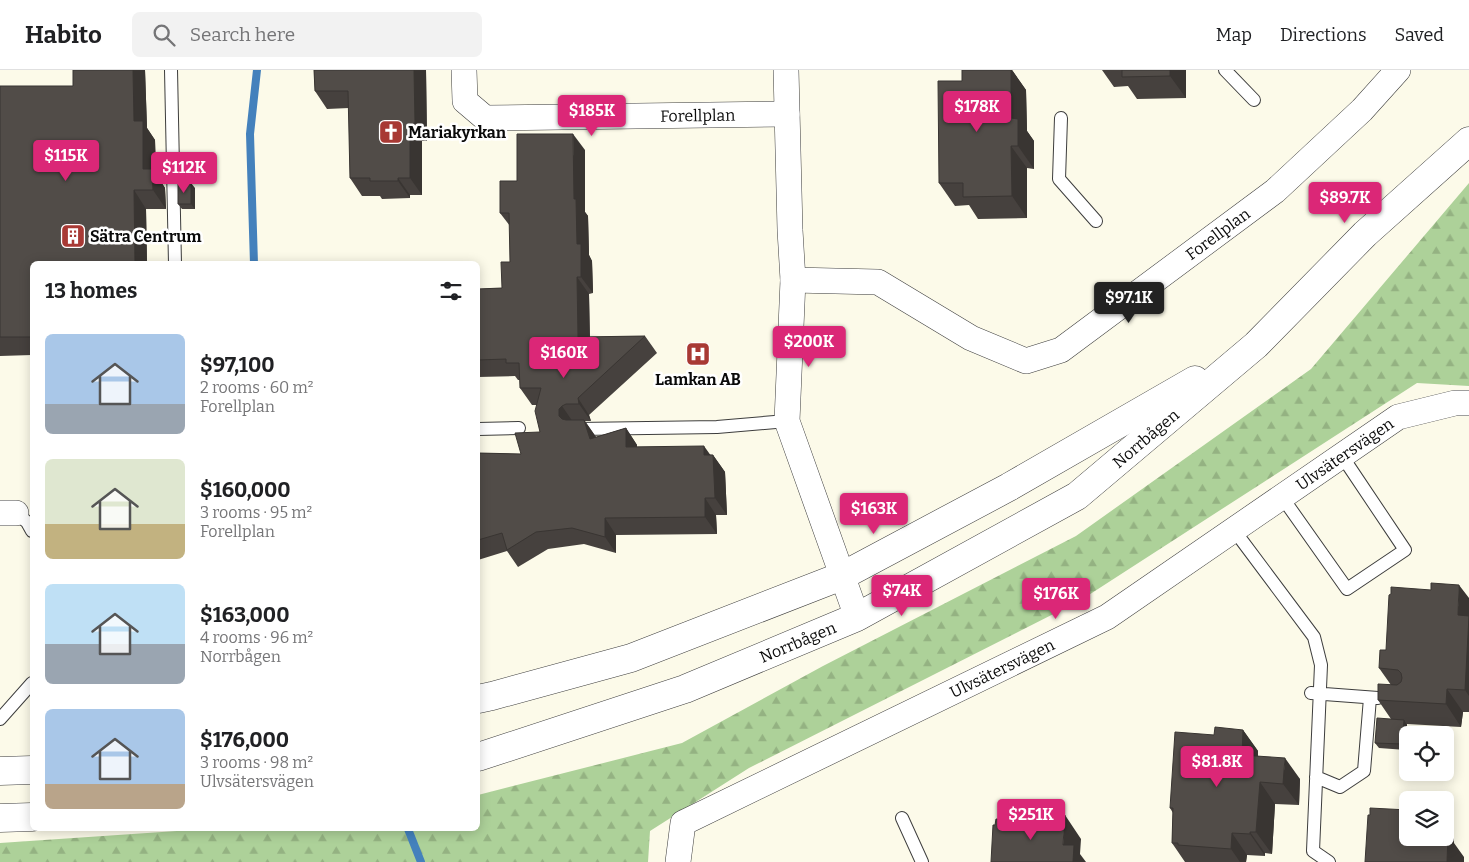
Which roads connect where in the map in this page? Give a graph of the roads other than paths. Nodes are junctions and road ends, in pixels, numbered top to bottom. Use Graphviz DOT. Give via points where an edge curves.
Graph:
graph roads {
  1 [pos="171,70"];
  2 [pos="464,70"];
  3 [pos="786,70"];
  4 [pos="1225,70"];
  5 [pos="1398,70"];
  6 [pos="1254,100"];
  7 [pos="787,114"];
  8 [pos="1061,118"];
  9 [pos="1469,141"];
  10 [pos="1096,221"];
  11 [pos="175,261"];
  12 [pos="793,280"];
  13 [pos="1256,345"];
  14 [pos="1469,403"];
  15 [pos="787,421"];
  16 [pos="519,428"];
  17 [pos="480,429"];
  18 [pos="578,429"];
  19 [pos="1342,456"];
  20 [pos="1282,497"];
  21 [pos="16,513"];
  22 [pos="30,527"];
  23 [pos="1234,530"];
  24 [pos="842,576"];
  25 [pos="857,617"];
  26 [pos="30,685"];
  27 [pos="1315,694"];
  28 [pos="1370,698"];
  29 [pos="480,699"];
  30 [pos="1394,699"];
  31 [pos="0,719"];
  32 [pos="480,756"];
  33 [pos="30,770"];
  34 [pos="0,771"];
  35 [pos="1316,776"];
  36 [pos="30,817"];
  37 [pos="0,818"];
  38 [pos="902,818"];
  39 [pos="678,862"];
  40 [pos="922,862"];
  41 [pos="1329,862"];
  1 -- 11 [label="lane"];
  2 -- 7 [label="street, Forellplan" via="465,101 485,118"];
  3 -- 7 [label="street"];
  4 -- 6 [label="lane"];
  5 -- 12 [label="street, Forellplan" via="1362,110 1275,191 1061,350 1026,360 971,338 878,282"];
  7 -- 12 [label="street"];
  8 -- 10 [label="lane" via="1059,179"];
  9 -- 13 [label="street, Norrbågen" via="1366,234"];
  12 -- 15 [label="street"];
  13 -- 24 [label="street, Norrbågen" via="1009,487"];
  13 -- 25 [label="street, Norrbågen" via="1077,496"];
  14 -- 19 [label="street, Ulvsätersvägen" via="1455,403 1398,417"];
  15 -- 18 [label="lane" via="717,428"];
  15 -- 24 [label="street"];
  16 -- 17 [label="lane"];
  19 -- 20 [label="street, Ulvsätersvägen"];
  19 -- 20 [label="lane" via="1405,550 1347,589"];
  20 -- 23 [label="street, Ulvsätersvägen"];
  21 -- 22 [label="lane"];
  23 -- 27 [label="lane" via="1314,637 1321,665"];
  23 -- 39 [label="street, Ulvsätersvägen" via="1107,617 684,823"];
  24 -- 25 [label="street"];
  24 -- 29 [label="street, Norrbågen" via="631,658"];
  25 -- 32 [label="street, Norrbågen" via="685,689"];
  26 -- 31 [label="lane"];
  27 -- 28 [label="lane"];
  27 -- 35 [label="lane"];
  28 -- 30 [label="lane"];
  28 -- 35 [label="lane" via="1364,771 1340,787"];
  33 -- 34 [label="street"];
  35 -- 41 [label="lane" via="1313,851"];
  36 -- 37 [label="street"];
  38 -- 40 [label="lane"];
}
